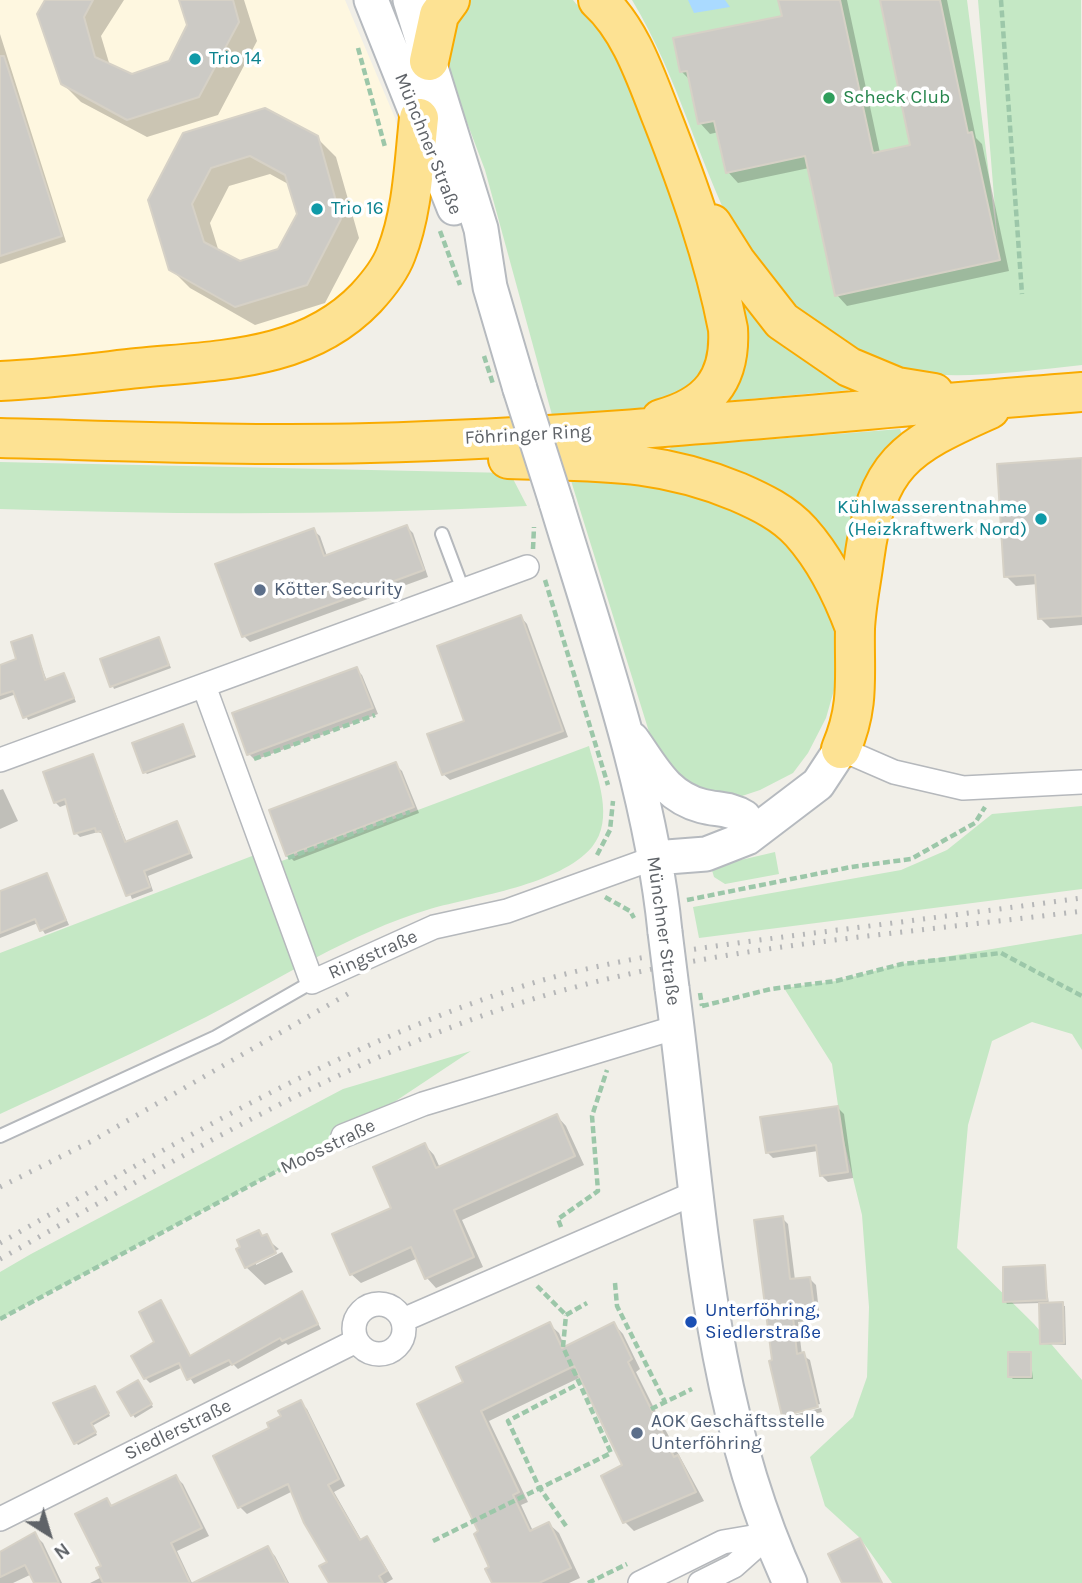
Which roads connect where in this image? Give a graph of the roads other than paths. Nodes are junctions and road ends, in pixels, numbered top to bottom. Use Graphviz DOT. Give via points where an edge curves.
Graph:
graph roads {
  1 [pos="371,0"];
  2 [pos="410,0"];
  3 [pos="450,0"];
  4 [pos="598,0"];
  5 [pos="620,0"];
  6 [pos="429,61"];
  7 [pos="639,61"];
  8 [pos="419,118"];
  9 [pos="689,188"];
  10 [pos="490,287"];
  11 [pos="0,381"];
  12 [pos="1069,393"];
  13 [pos="1017,397"];
  14 [pos="970,401"];
  15 [pos="618,431"];
  16 [pos="0,438"];
  17 [pos="370,443"];
  18 [pos="442,534"];
  19 [pos="535,564"];
  20 [pos="463,590"];
  21 [pos="855,628"];
  22 [pos="204,686"];
  23 [pos="622,726"];
  24 [pos="841,749"];
  25 [pos="0,760"];
  26 [pos="1082,782"];
  27 [pos="781,813"];
  28 [pos="744,817"];
  29 [pos="654,858"];
  30 [pos="312,982"];
  31 [pos="690,1016"];
  32 [pos="0,1136"];
  33 [pos="343,1136"];
  34 [pos="697,1192"];
  35 [pos="403,1320"];
  36 [pos="356,1341"];
  37 [pos="0,1519"];
  38 [pos="770,1534"];
  39 [pos="640,1583"];
  40 [pos="700,1583"];
  41 [pos="790,1583"];
  1 -- 8 [label="main road, Münchner Straße"];
  2 -- 6 [label="main road, Münchner Straße"];
  3 -- 6 [label="highway" via="439,15"];
  4 -- 7 [label="highway"];
  5 -- 7 [label="highway" via="640,34"];
  6 -- 10 [label="main road, Münchner Straße" via="481,229"];
  7 -- 9 [label="highway"];
  8 -- 10 [label="main road, Münchner Straße"];
  8 -- 11 [label="highway" via="407,219 396,256 377,286 352,312 315,337 276,352"];
  9 -- 14 [label="highway" via="736,262 782,321 849,368 897,387"];
  9 -- 15 [label="highway" via="723,301 730,354 722,378 705,400 676,415"];
  10 -- 23 [label="main road, Münchner Straße, bridge" via="520,389 546,513"];
  12 -- 13 [label="highway, Föhringer Ring"];
  13 -- 14 [label="highway, Föhringer Ring"];
  13 -- 21 [label="highway" via="912,449 886,477 870,515"];
  14 -- 15 [label="highway, Föhringer Ring"];
  15 -- 17 [label="highway, Föhringer Ring"];
  16 -- 17 [label="highway, Föhringer Ring"];
  17 -- 21 [label="highway" via="456,458 638,463 700,476 769,506 800,530 841,589"];
  18 -- 20 [label="lane"];
  19 -- 20 [label="street"];
  20 -- 22 [label="street"];
  21 -- 24 [label="highway" via="858,675 853,722"];
  22 -- 25 [label="street"];
  22 -- 30 [label="street, Ringstraße"];
  23 -- 28 [label="main road" via="673,796"];
  23 -- 29 [label="main road, Münchner Straße"];
  24 -- 26 [label="street" via="894,772 963,788"];
  24 -- 27 [label="main road" via="818,785"];
  27 -- 28 [label="main road"];
  27 -- 29 [label="main road" via="747,838 706,854"];
  28 -- 29 [label="main road" via="697,828"];
  29 -- 30 [label="street, Ringstraße" via="507,911 434,926"];
  29 -- 31 [label="main road, Münchner Straße, bridge" via="652,916 672,988"];
  30 -- 32 [label="lane" via="216,1037"];
  31 -- 33 [label="street, Moosstraße" via="615,1047 423,1104"];
  31 -- 34 [label="main road, Münchner Straße"];
  34 -- 35 [label="street"];
  34 -- 38 [label="main road, Münchner Straße" via="729,1401"];
  35 -- 36 [label="street" via="403,1336 386,1354 369,1353"];
  35 -- 36 [label="street" via="393,1307 368,1306 356,1317"];
  36 -- 37 [label="street, Siedlerstraße"];
  38 -- 39 [label="street" via="723,1542"];
  38 -- 40 [label="street" via="734,1566"];
  38 -- 41 [label="main road, Münchner Straße"];
}
